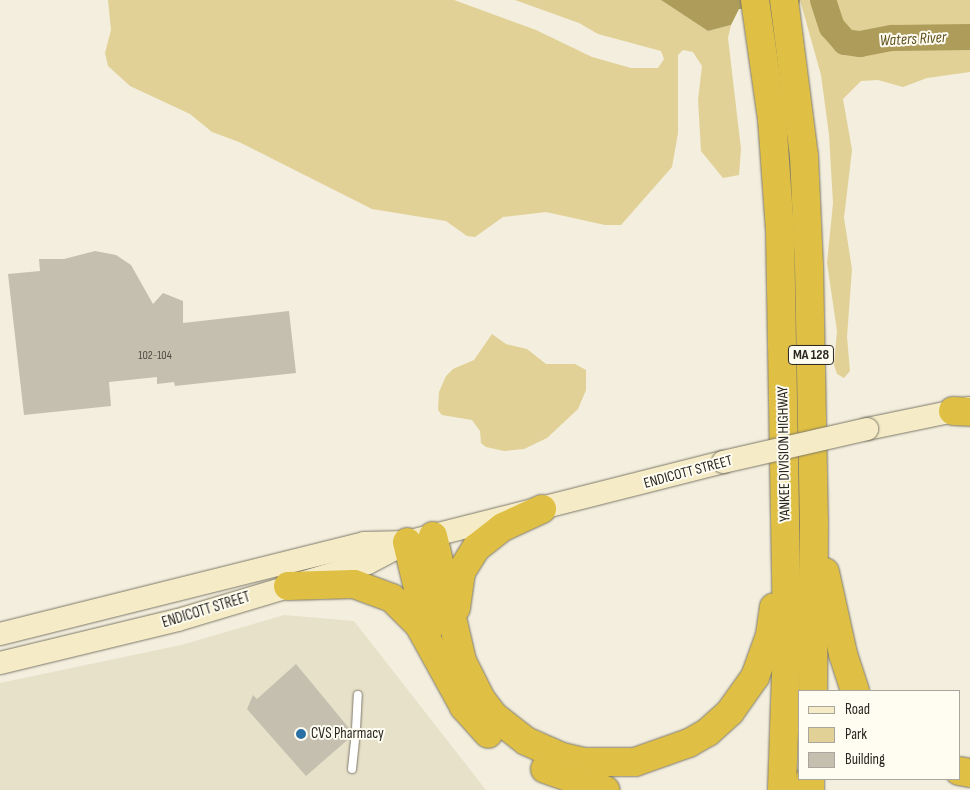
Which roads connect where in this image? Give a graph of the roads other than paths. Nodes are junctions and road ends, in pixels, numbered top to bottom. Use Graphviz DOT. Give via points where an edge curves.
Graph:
graph roads {
  1 [pos="786,10"];
  2 [pos="758,13"];
  3 [pos="964,410"];
  4 [pos="542,509"];
  5 [pos="814,521"];
  6 [pos="785,527"];
  7 [pos="420,539"];
  8 [pos="288,586"];
  9 [pos="0,634"];
  10 [pos="446,648"];
  11 [pos="0,663"];
  12 [pos="813,690"];
  13 [pos="855,690"];
  14 [pos="358,694"];
  15 [pos="356,729"];
  16 [pos="355,741"];
  17 [pos="352,770"];
  18 [pos="605,790"];
  19 [pos="782,790"];
  1 -- 5 [label="highway, YANKEE DIVISION HIGHWAY / MA 128" via="806,204"];
  2 -- 6 [label="highway, YANKEE DIVISION HIGHWAY / MA 128" via="772,119 780,230"];
  3 -- 4 [label="main road, ENDICOTT STREET, bridge" via="722,462"];
  4 -- 7 [label="main road, ENDICOTT STREET"];
  4 -- 10 [label="highway" via="490,536 466,561"];
  5 -- 12 [label="highway, YANKEE DIVISION HIGHWAY / MA 128"];
  5 -- 13 [label="highway" via="843,654"];
  6 -- 10 [label="highway" via="770,635 755,677 730,712 708,732 656,757 611,765 583,762 542,750 494,716"];
  6 -- 19 [label="highway, YANKEE DIVISION HIGHWAY / MA 128" via="787,645"];
  7 -- 8 [label="main road, ENDICOTT STREET" via="368,563"];
  7 -- 9 [label="main road, ENDICOTT STREET" via="364,543"];
  7 -- 10 [label="highway"];
  8 -- 10 [label="highway" via="331,582 373,588 407,610"];
  8 -- 11 [label="main road, ENDICOTT STREET" via="178,620"];
  10 -- 18 [label="highway" via="464,707 476,723 508,750 555,774"];
  14 -- 15 [label="lane"];
  16 -- 17 [label="lane"];
}
